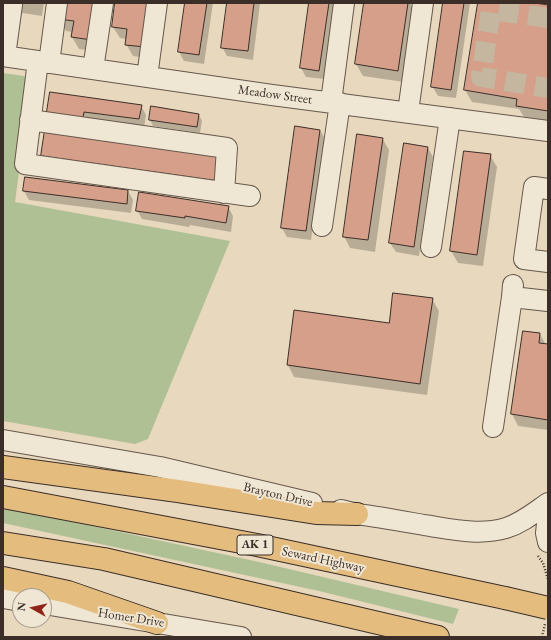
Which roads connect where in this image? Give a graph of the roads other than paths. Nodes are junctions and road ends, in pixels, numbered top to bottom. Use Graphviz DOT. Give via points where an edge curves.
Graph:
graph roads {
  1 [pos="57,3"];
  2 [pos="103,3"];
  3 [pos="157,3"];
  4 [pos="344,3"];
  5 [pos="423,3"];
  6 [pos="12,5"];
  7 [pos="4,56"];
  8 [pos="43,62"];
  9 [pos="93,69"];
  10 [pos="147,77"];
  11 [pos="335,103"];
  12 [pos="408,112"];
  13 [pos="450,118"];
  14 [pos="30,120"];
  15 [pos="548,131"];
  16 [pos="548,189"];
  17 [pos="224,193"];
  18 [pos="250,196"];
  19 [pos="322,226"];
  20 [pos="431,247"];
  21 [pos="548,262"];
  22 [pos="548,301"];
  23 [pos="493,427"];
  24 [pos="3,440"];
  25 [pos="3,467"];
  26 [pos="3,497"];
  27 [pos="548,502"];
  28 [pos="357,514"];
  29 [pos="548,514"];
  30 [pos="548,542"];
  31 [pos="3,544"];
  32 [pos="3,578"];
  33 [pos="52,605"];
  34 [pos="548,608"];
  35 [pos="157,623"];
  36 [pos="241,637"];
  37 [pos="438,637"];
  1 -- 8 [label="street"];
  2 -- 9 [label="street"];
  3 -- 10 [label="street"];
  4 -- 11 [label="street"];
  5 -- 12 [label="street"];
  6 -- 7 [label="street"];
  7 -- 8 [label="street, Meadow Street"];
  8 -- 9 [label="street, Meadow Street"];
  8 -- 14 [label="street"];
  9 -- 10 [label="street, Meadow Street"];
  10 -- 11 [label="street, Meadow Street"];
  11 -- 12 [label="street, Meadow Street"];
  11 -- 19 [label="street"];
  12 -- 13 [label="street, Meadow Street"];
  13 -- 15 [label="street, Meadow Street"];
  13 -- 20 [label="street"];
  14 -- 17 [label="street" via="227,148"];
  14 -- 17 [label="street" via="25,164"];
  16 -- 21 [label="street" via="534,187 524,259"];
  17 -- 18 [label="street"];
  22 -- 23 [label="street" via="513,291"];
  24 -- 28 [label="street, Brayton Drive" via="160,467"];
  25 -- 28 [label="highway" via="316,513"];
  26 -- 34 [label="highway, Seward Highway / AK 1, bridge" via="257,545"];
  27 -- 28 [label="street, Brayton Drive" via="516,524 483,532"];
  29 -- 30 [label="street"];
  31 -- 37 [label="highway" via="104,558"];
  32 -- 35 [label="highway" via="68,592"];
  33 -- 35 [label="street, Homer Drive"];
  35 -- 36 [label="street, Homer Drive"];
}
